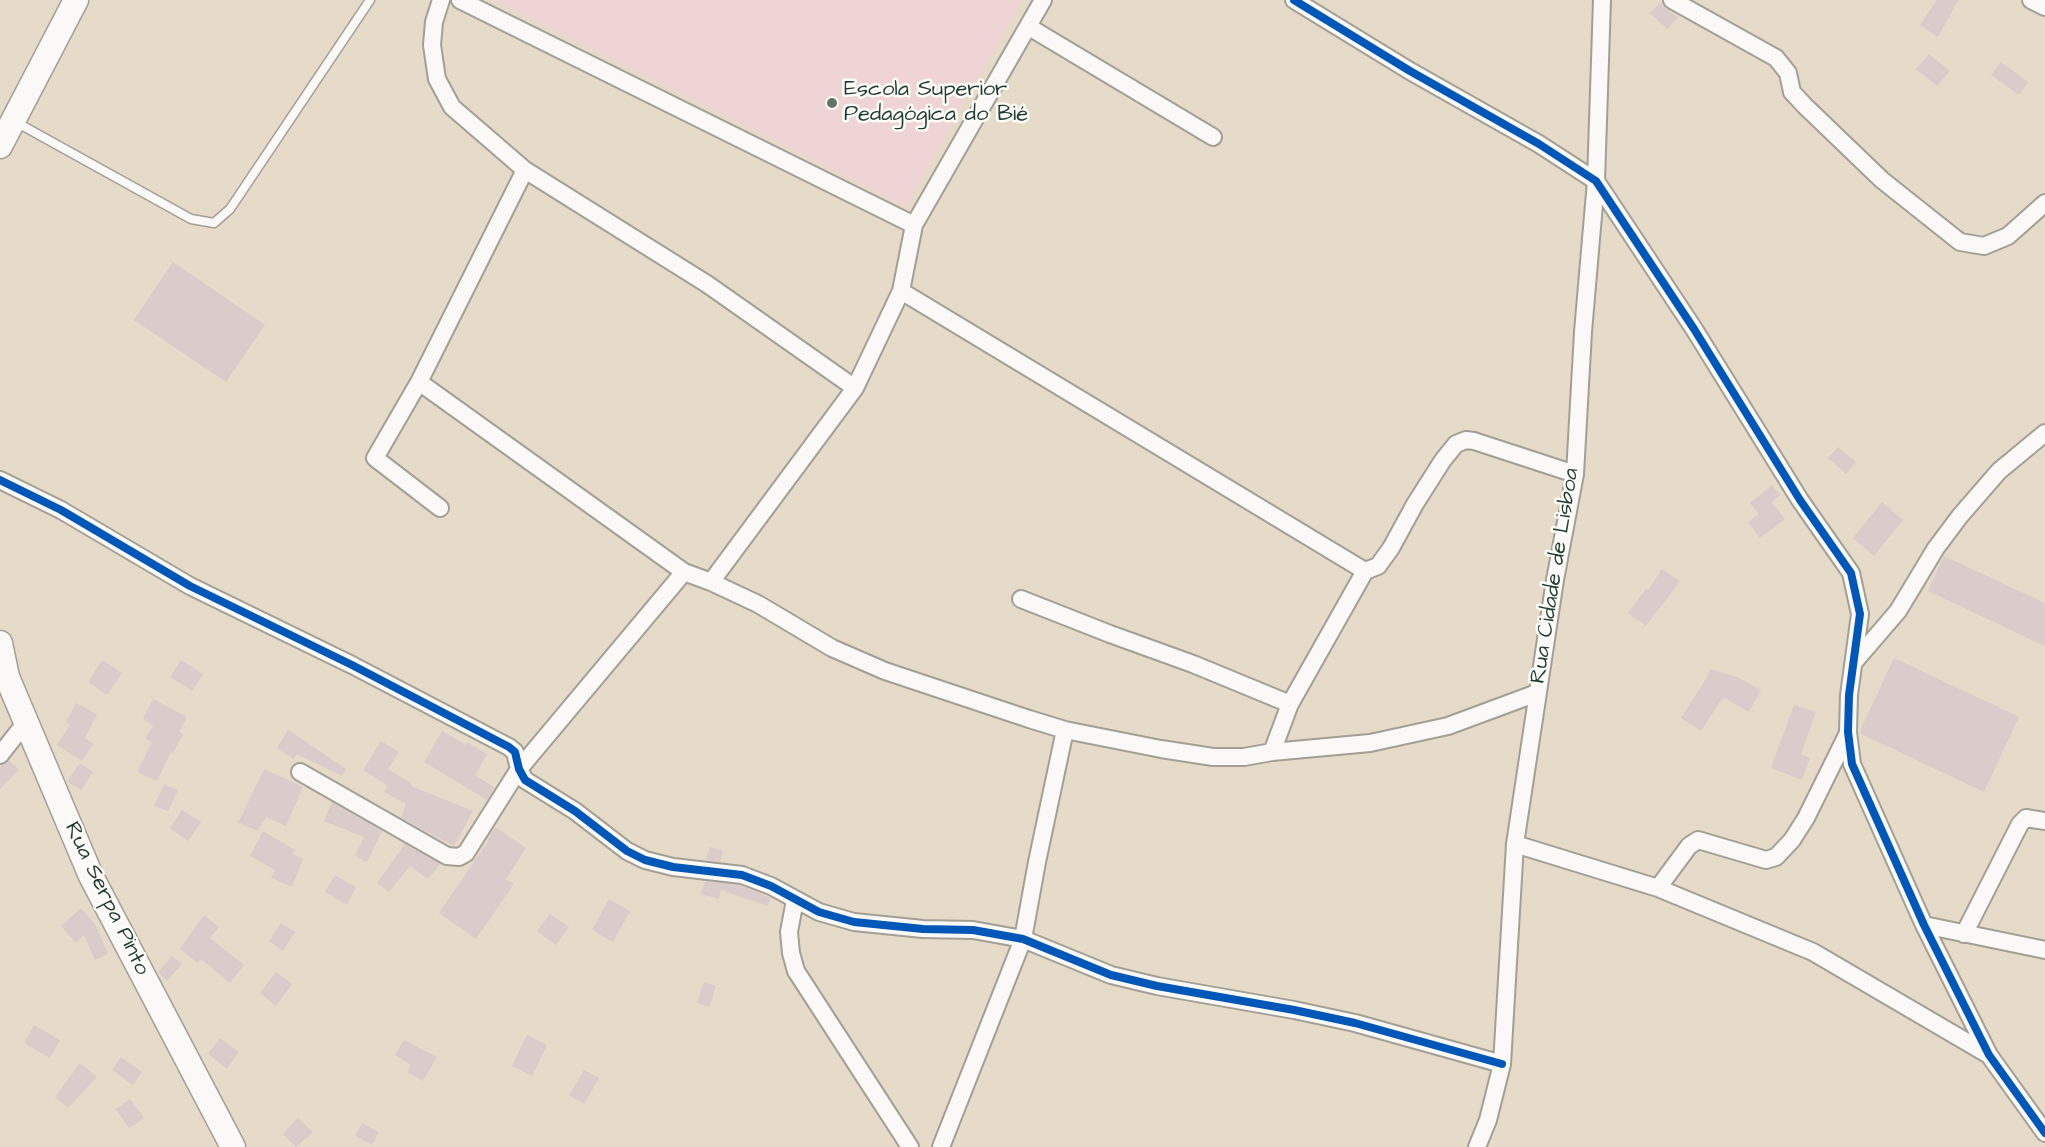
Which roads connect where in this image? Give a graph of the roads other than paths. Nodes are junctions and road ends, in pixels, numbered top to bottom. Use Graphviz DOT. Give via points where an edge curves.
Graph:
graph roads {
  1 [pos="76,0"];
  2 [pos="370,0"];
  3 [pos="441,0"];
  4 [pos="460,0"];
  5 [pos="1043,0"];
  6 [pos="1294,0"];
  7 [pos="1602,0"];
  8 [pos="1672,0"];
  9 [pos="2031,0"];
  10 [pos="2045,7"];
  11 [pos="1029,27"];
  12 [pos="13,120"];
  13 [pos="1213,137"];
  14 [pos="0,146"];
  15 [pos="525,170"];
  16 [pos="1596,181"];
  17 [pos="2045,203"];
  18 [pos="914,225"];
  19 [pos="901,291"];
  20 [pos="419,382"];
  21 [pos="855,388"];
  22 [pos="2045,433"];
  23 [pos="1575,474"];
  24 [pos="0,480"];
  25 [pos="440,508"];
  26 [pos="1365,571"];
  27 [pos="684,572"];
  28 [pos="711,582"];
  29 [pos="1021,599"];
  30 [pos="0,643"];
  31 [pos="1855,661"];
  32 [pos="1537,693"];
  33 [pos="1290,704"];
  34 [pos="26,722"];
  35 [pos="1065,730"];
  36 [pos="1848,732"];
  37 [pos="1272,752"];
  38 [pos="0,755"];
  39 [pos="519,769"];
  40 [pos="300,772"];
  41 [pos="2045,820"];
  42 [pos="1515,844"];
  43 [pos="1658,888"];
  44 [pos="795,900"];
  45 [pos="1924,925"];
  46 [pos="1964,934"];
  47 [pos="1023,939"];
  48 [pos="2045,950"];
  49 [pos="1989,1055"];
  50 [pos="1502,1064"];
  51 [pos="2045,1133"];
  52 [pos="232,1147"];
  53 [pos="910,1147"];
  54 [pos="941,1147"];
  55 [pos="1477,1147"];
  1 -- 12 [label="street"];
  2 -- 12 [label="lane" via="230,209 214,222 191,219"];
  3 -- 15 [label="street" via="432,45 438,79 452,107"];
  4 -- 18 [label="street"];
  5 -- 11 [label="street"];
  6 -- 16 [label="street"];
  7 -- 16 [label="street, Rua Cidade de Lisboa"];
  8 -- 17 [label="street" via="1776,58 1788,74 1792,92 1805,106 1882,180 1960,242 1984,246 2008,236"];
  9 -- 10 [label="street"];
  11 -- 13 [label="street"];
  11 -- 18 [label="street"];
  12 -- 14 [label="street"];
  15 -- 20 [label="street"];
  15 -- 21 [label="street" via="707,284"];
  16 -- 23 [label="street, Rua Cidade de Lisboa"];
  16 -- 31 [label="street" via="1851,573 1860,614"];
  18 -- 19 [label="street"];
  19 -- 21 [label="street"];
  19 -- 26 [label="street"];
  20 -- 25 [label="street" via="375,458"];
  20 -- 27 [label="street"];
  21 -- 28 [label="street"];
  22 -- 31 [label="street" via="1999,471 1960,516 1898,611"];
  23 -- 26 [label="street" via="1474,441 1456,444 1443,459 1391,548 1378,566"];
  23 -- 32 [label="street, Rua Cidade de Lisboa"];
  24 -- 39 [label="street" via="61,510 190,586 509,747 515,752"];
  26 -- 33 [label="street"];
  27 -- 28 [label="street"];
  27 -- 39 [label="street"];
  28 -- 35 [label="street" via="758,604 832,648 885,670"];
  29 -- 33 [label="street"];
  30 -- 34 [label="street, Rua Serpa Pinto" via="7,677"];
  31 -- 36 [label="street"];
  32 -- 37 [label="street" via="1448,726 1370,743"];
  32 -- 42 [label="street, Rua Cidade de Lisboa"];
  33 -- 37 [label="street"];
  34 -- 38 [label="street"];
  34 -- 52 [label="street, Rua Serpa Pinto" via="91,876"];
  35 -- 37 [label="street" via="1213,757"];
  35 -- 47 [label="street"];
  36 -- 43 [label="street" via="1806,818 1776,857 1766,860 1698,840 1689,846"];
  36 -- 45 [label="street" via="1852,764"];
  39 -- 40 [label="street" via="466,853 459,857 447,856"];
  39 -- 44 [label="street" via="525,780 645,860 742,875"];
  41 -- 46 [label="street" via="2026,818 2020,824"];
  42 -- 43 [label="street"];
  42 -- 50 [label="street, Rua Cidade de Lisboa"];
  43 -- 49 [label="street" via="1813,952"];
  44 -- 47 [label="street" via="854,922 974,930"];
  44 -- 53 [label="street" via="789,932 796,971"];
  45 -- 46 [label="street"];
  45 -- 49 [label="street"];
  46 -- 48 [label="street"];
  47 -- 50 [label="street" via="1111,975 1335,1019"];
  47 -- 54 [label="street"];
  49 -- 51 [label="street"];
  50 -- 55 [label="street, Rua Cidade de Lisboa"];
}
